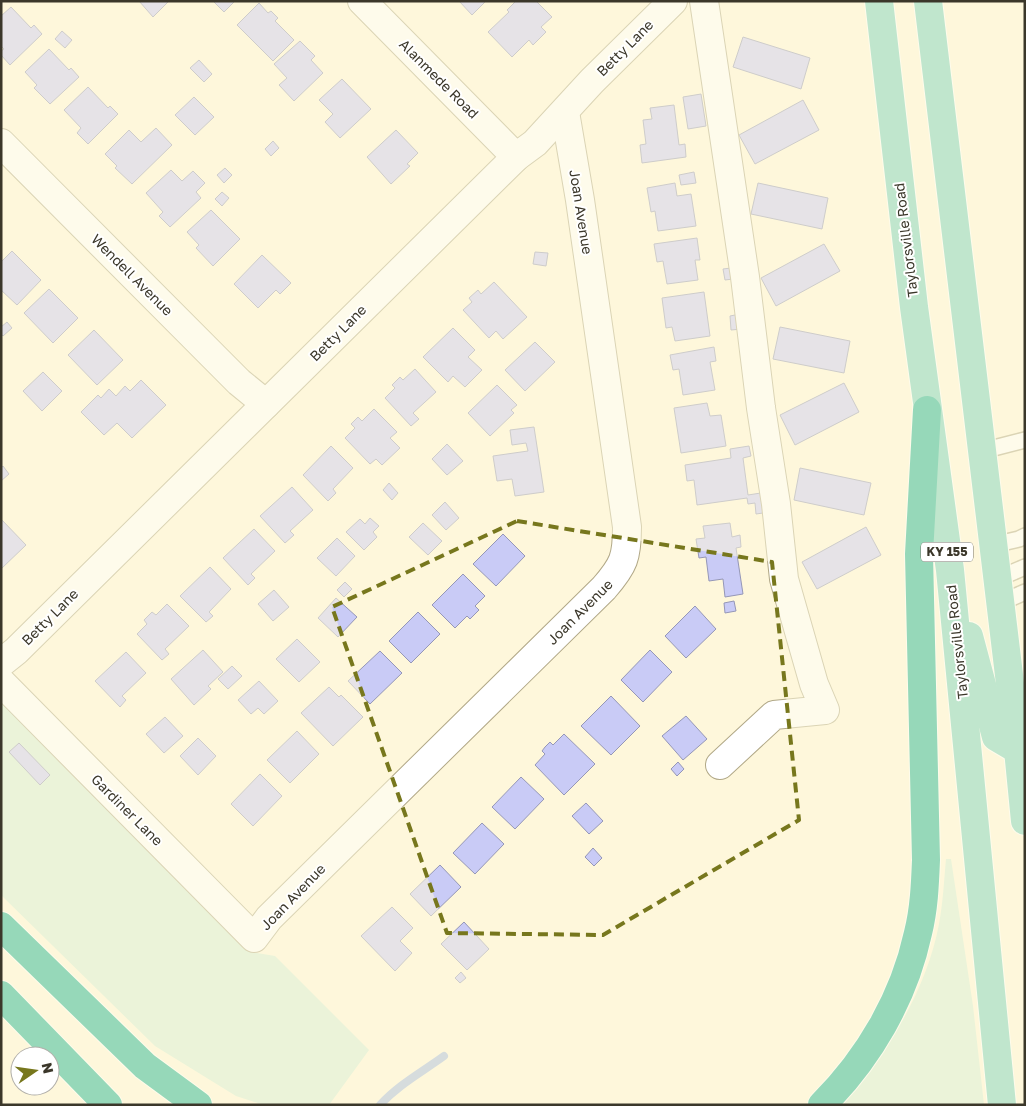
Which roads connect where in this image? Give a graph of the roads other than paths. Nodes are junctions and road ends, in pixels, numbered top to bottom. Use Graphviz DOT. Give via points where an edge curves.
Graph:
graph roads {
  1 [pos="362,1"];
  2 [pos="673,1"];
  3 [pos="704,1"];
  4 [pos="879,1"];
  5 [pos="928,1"];
  6 [pos="565,112"];
  7 [pos="1,143"];
  8 [pos="516,158"];
  9 [pos="266,404"];
  10 [pos="927,410"];
  11 [pos="1025,440"];
  12 [pos="982,451"];
  13 [pos="1025,536"];
  14 [pos="993,545"];
  15 [pos="1025,567"];
  16 [pos="950,570"];
  17 [pos="999,591"];
  18 [pos="1025,592"];
  19 [pos="1,663"];
  20 [pos="1,682"];
  21 [pos="1020,755"];
  22 [pos="720,765"];
  23 [pos="1025,821"];
  24 [pos="1,926"];
  25 [pos="254,938"];
  26 [pos="1,995"];
  27 [pos="108,1105"];
  28 [pos="198,1105"];
  29 [pos="822,1105"];
  30 [pos="1002,1105"];
  1 -- 8 [label="street, Alanmede Road"];
  2 -- 6 [label="street, Betty Lane"];
  3 -- 22 [label="street" via="745,277 784,580 814,684 825,710 774,715"];
  4 -- 10 [label="main road, Taylorsville Road / KY 155"];
  5 -- 12 [label="main road, KY 155"];
  6 -- 8 [label="street, Betty Lane"];
  6 -- 25 [label="street, Joan Avenue" via="627,527 623,562 604,588 270,918"];
  7 -- 9 [label="street, Wendell Avenue" via="239,382"];
  8 -- 9 [label="street, Betty Lane"];
  9 -- 19 [label="street, Betty Lane"];
  10 -- 16 [label="main road, Taylorsville Road / KY 155"];
  10 -- 29 [label="highway" via="919,554 926,860 924,899 911,960 888,1014 855,1068"];
  11 -- 12 [label="lane"];
  12 -- 14 [label="main road, KY 155"];
  13 -- 14 [label="lane"];
  14 -- 17 [label="main road, KY 155"];
  15 -- 17 [label="lane"];
  16 -- 21 [label="main road" via="992,727 996,737"];
  16 -- 30 [label="main road, Taylorsville Road / KY 155"];
  17 -- 18 [label="lane"];
  17 -- 21 [label="main road, KY 155"];
  20 -- 25 [label="street, Gardiner Lane"];
  21 -- 23 [label="main road, KY 155"];
  24 -- 28 [label="highway" via="145,1066"];
  26 -- 27 [label="highway"];
}
